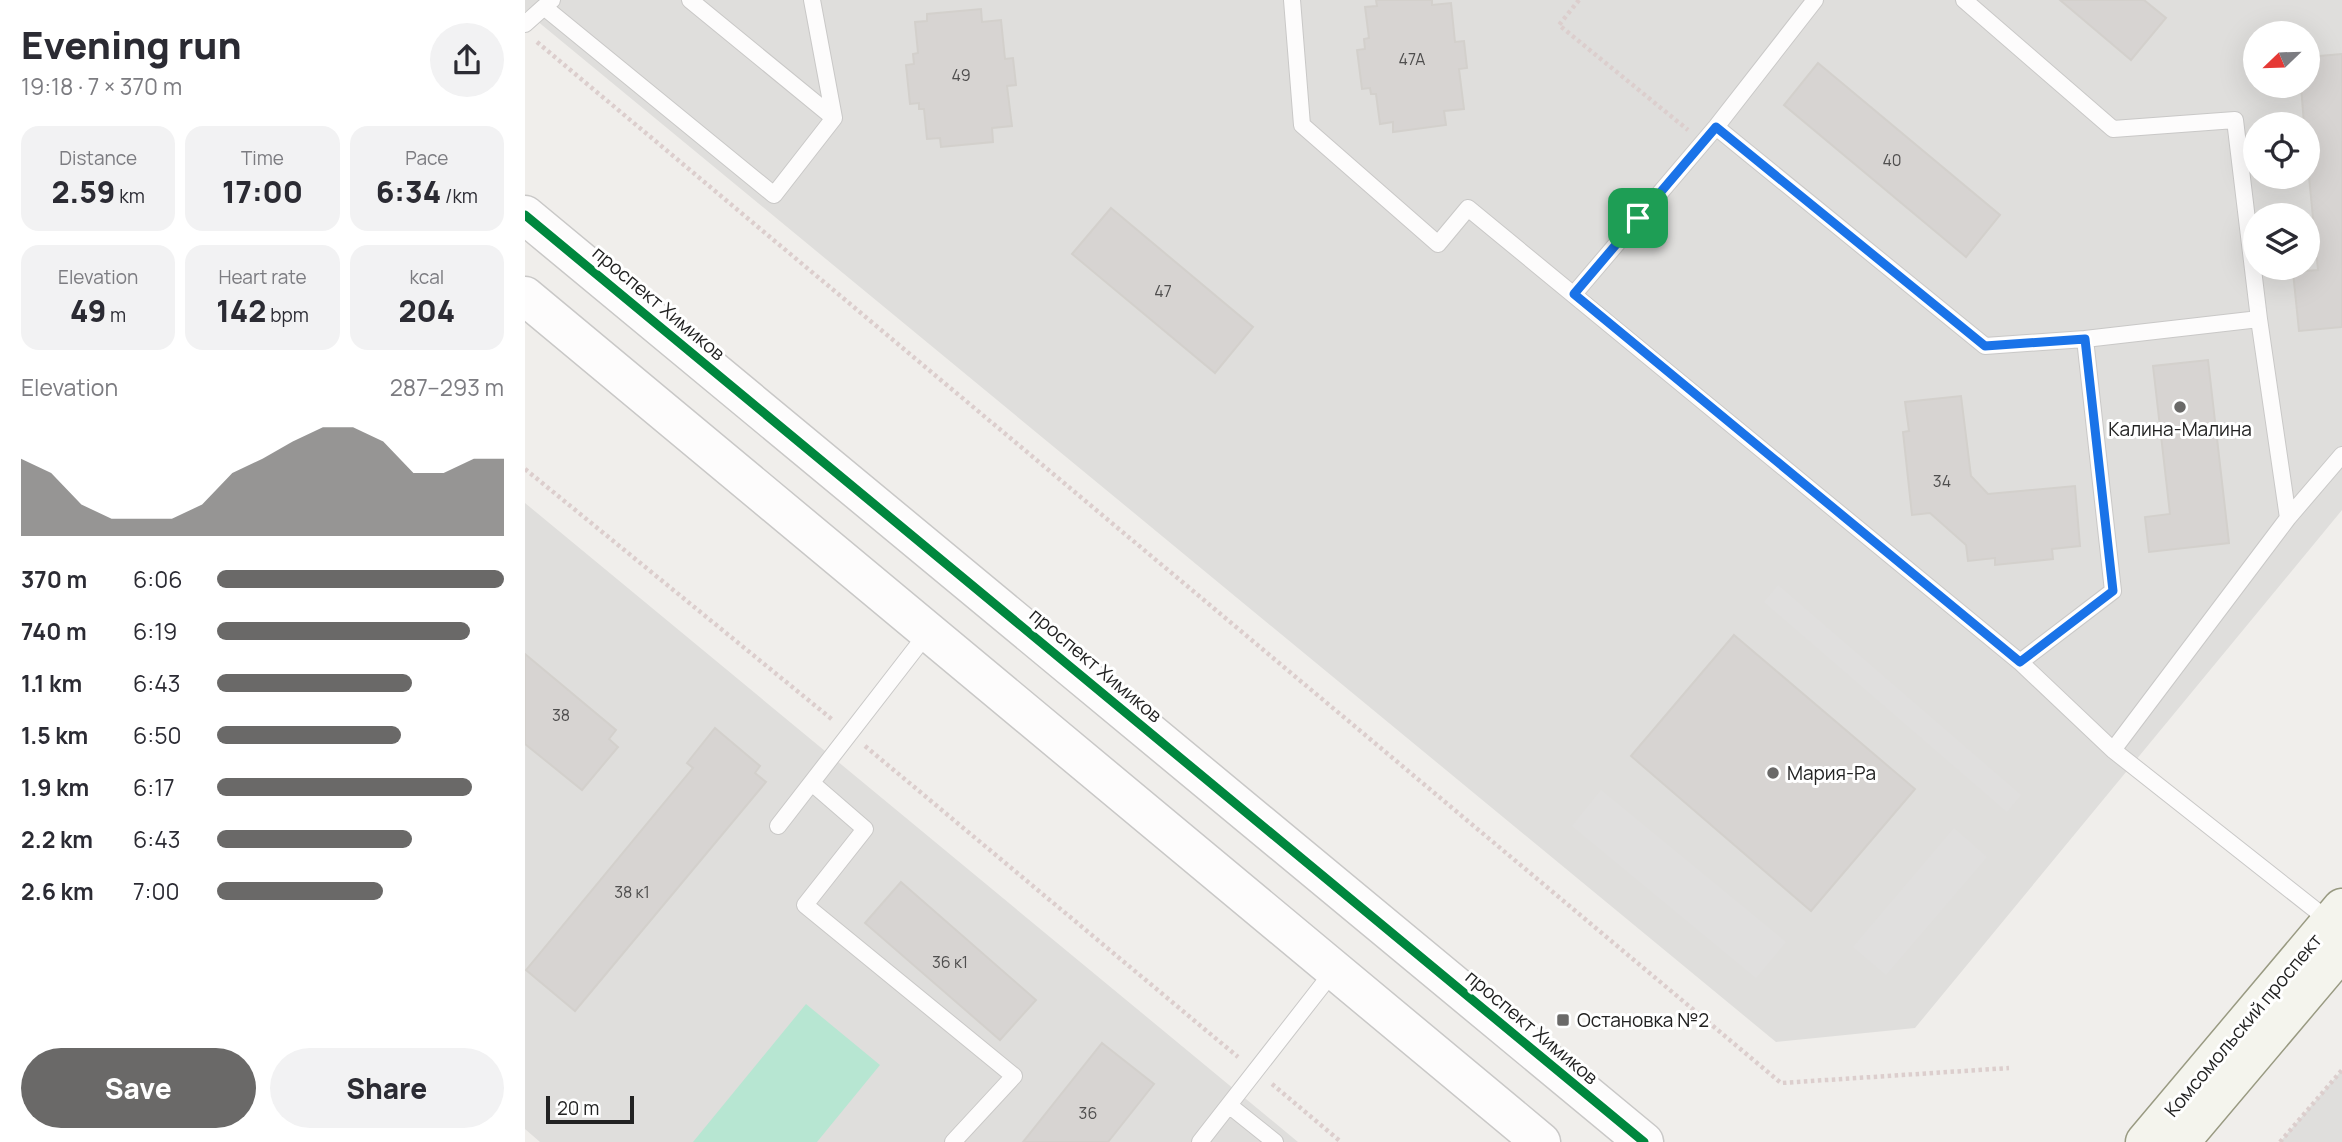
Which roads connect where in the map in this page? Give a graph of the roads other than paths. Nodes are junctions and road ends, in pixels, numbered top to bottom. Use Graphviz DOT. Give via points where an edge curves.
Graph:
graph roads {
  1 [pos="690,0"];
  2 [pos="812,0"];
  3 [pos="1291,0"];
  4 [pos="1815,0"];
  5 [pos="1964,0"];
  6 [pos="548,4"];
  7 [pos="525,24"];
  8 [pos="834,118"];
  9 [pos="1716,127"];
  10 [pos="525,215"];
  11 [pos="1574,294"];
  12 [pos="525,296"];
  13 [pos="2259,319"];
  14 [pos="2085,339"];
  15 [pos="2342,455"];
  16 [pos="2288,518"];
  17 [pos="929,631"];
  18 [pos="2020,662"];
  19 [pos="2113,750"];
  20 [pos="813,784"];
  21 [pos="778,825"];
  22 [pos="2339,927"];
  23 [pos="1335,968"];
  24 [pos="1230,1106"];
  25 [pos="953,1142"];
  26 [pos="1200,1142"];
  27 [pos="1275,1142"];
  28 [pos="1541,1142"];
  29 [pos="1644,1142"];
  30 [pos="2145,1142"];
  31 [pos="2180,1142"];
  1 -- 8 [label="lane"];
  2 -- 8 [label="lane"];
  3 -- 11 [label="lane" via="1302,125 1438,244 1468,208"];
  4 -- 9 [label="lane"];
  5 -- 13 [label="lane" via="2113,129 2235,120"];
  6 -- 7 [label="lane"];
  6 -- 8 [label="lane" via="774,195"];
  9 -- 11 [label="lane"];
  9 -- 14 [label="lane" via="1985,346"];
  10 -- 29 [label="street, проспект Химиков"];
  11 -- 18 [label="lane"];
  12 -- 17 [label="street"];
  13 -- 14 [label="lane"];
  13 -- 16 [label="lane"];
  14 -- 18 [label="lane" via="2113,591"];
  15 -- 16 [label="lane"];
  16 -- 19 [label="lane"];
  17 -- 20 [label="lane"];
  17 -- 23 [label="street"];
  18 -- 19 [label="lane"];
  19 -- 22 [label="lane"];
  20 -- 21 [label="lane"];
  20 -- 25 [label="lane" via="865,829 805,905 1014,1076"];
  22 -- 30 [label="main road, Комсомольский проспект"];
  22 -- 31 [label="main road, Комсомольский проспект"];
  23 -- 24 [label="lane"];
  23 -- 28 [label="street"];
  24 -- 26 [label="lane"];
  24 -- 27 [label="lane"];
}
